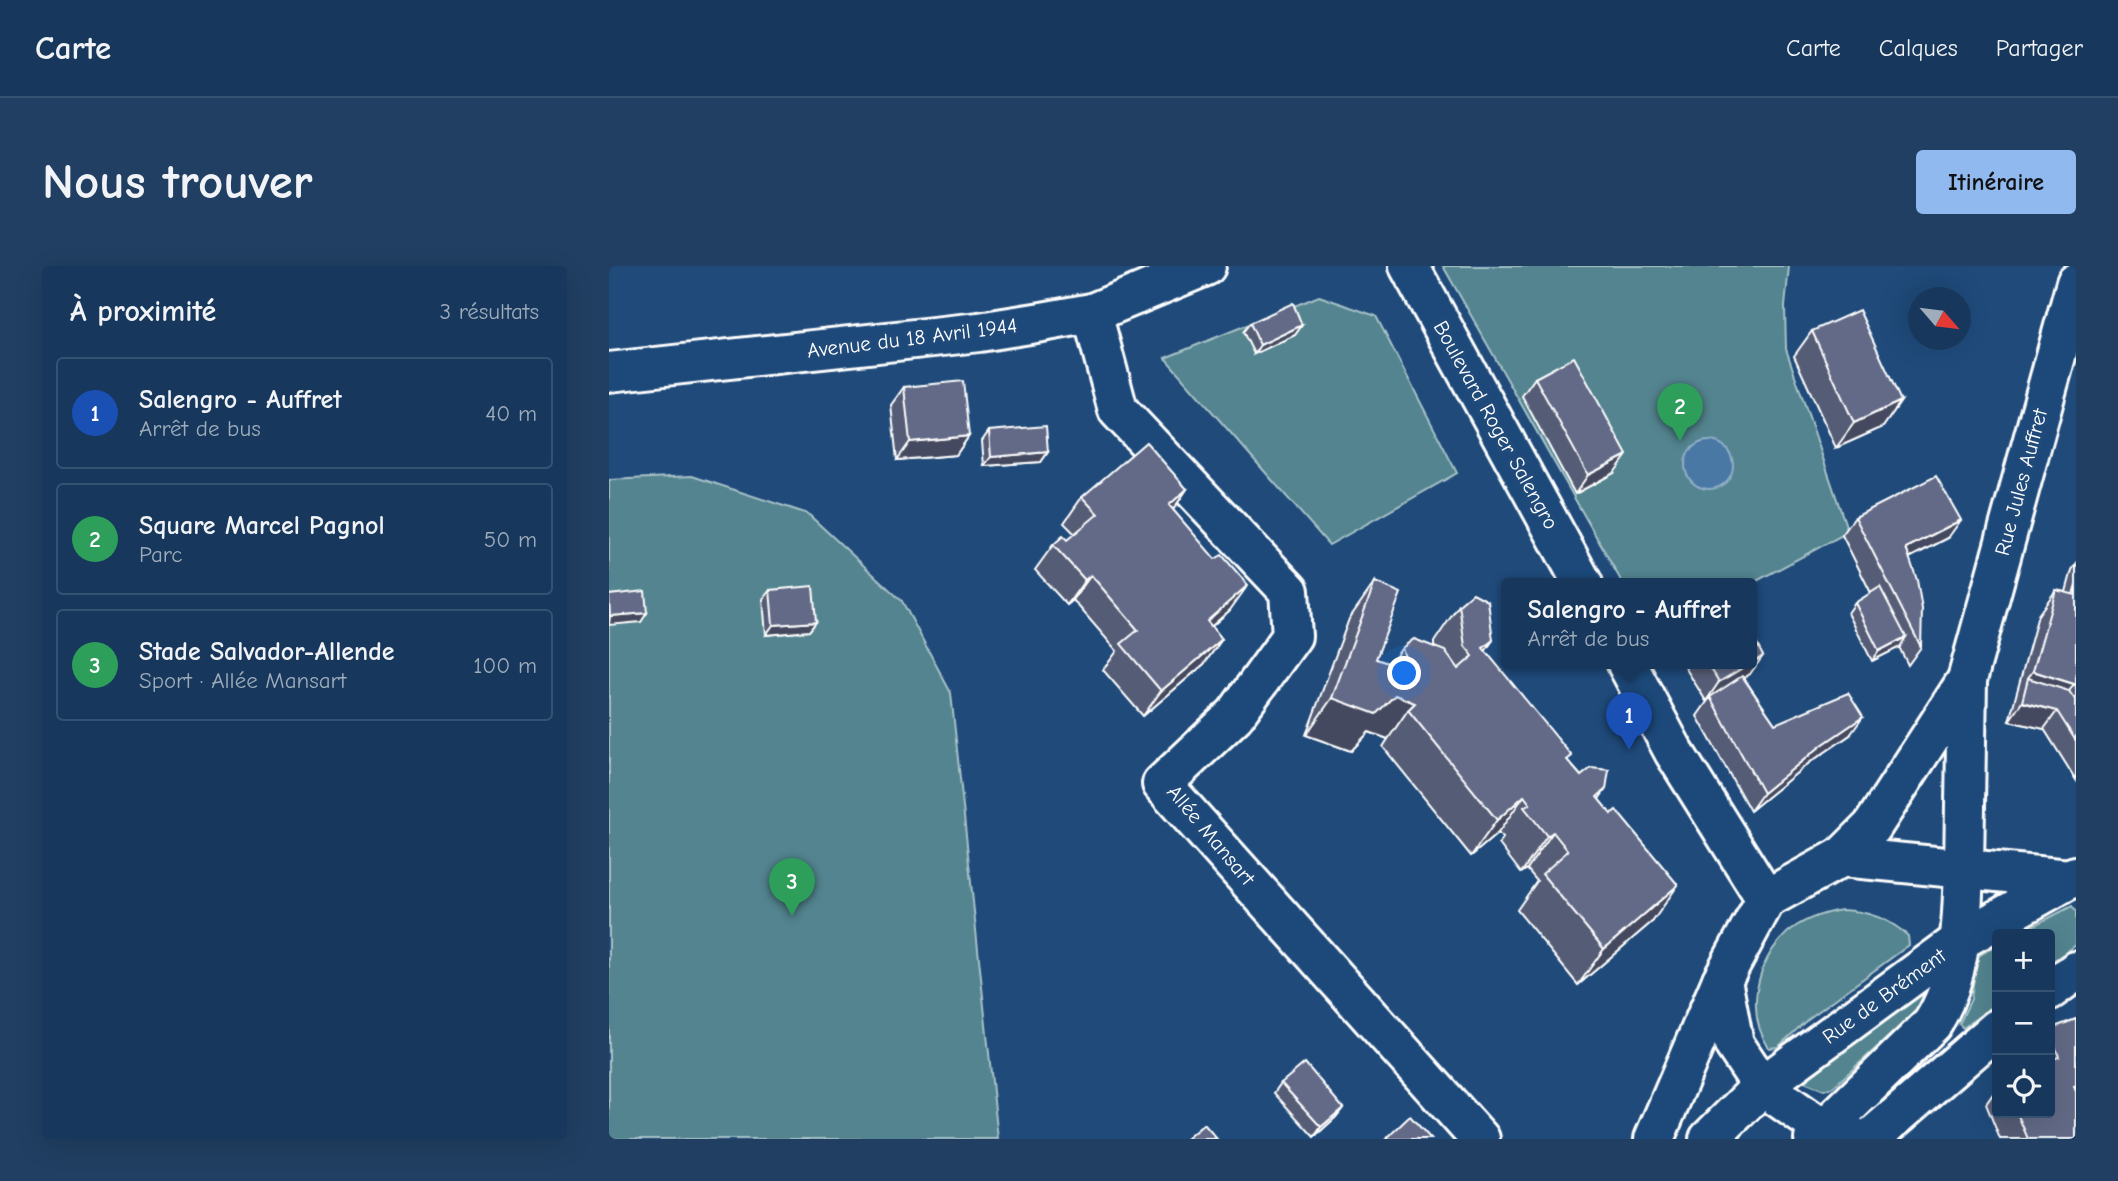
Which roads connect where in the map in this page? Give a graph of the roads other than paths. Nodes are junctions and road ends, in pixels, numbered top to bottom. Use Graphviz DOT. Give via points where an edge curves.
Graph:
graph roads {
  1 [pos="1206,266"];
  2 [pos="1409,266"];
  3 [pos="2076,283"];
  4 [pos="1092,313"];
  5 [pos="609,372"];
  6 [pos="1580,578"];
  7 [pos="1630,669"];
  8 [pos="1967,680"];
  9 [pos="1842,857"];
  10 [pos="1964,868"];
  11 [pos="2073,877"];
  12 [pos="1766,899"];
  13 [pos="1961,940"];
  14 [pos="2076,971"];
  15 [pos="1723,980"];
  16 [pos="2055,986"];
  17 [pos="1992,1033"];
  18 [pos="1762,1086"];
  19 [pos="1832,1136"];
  20 [pos="1480,1139"];
  21 [pos="1654,1139"];
  22 [pos="1709,1139"];
  23 [pos="1870,1139"];
  1 -- 4 [label="street, Avenue du 18 Avril 1944"];
  2 -- 6 [label="street, Boulevard Roger Salengro"];
  3 -- 8 [label="street, Rue Jules Auffret"];
  4 -- 5 [label="street, Avenue du 18 Avril 1944" via="979,332"];
  4 -- 20 [label="street, Allée Mansart" via="1118,410 1289,591 1292,636 1235,715 1162,784"];
  7 -- 12 [label="street" via="1674,752"];
  8 -- 9 [label="street, Rue Jules Auffret" via="1872,827"];
  8 -- 10 [label="street, Rue Jules Auffret"];
  9 -- 10 [label="street"];
  9 -- 12 [label="street, Rue Jules Auffret"];
  10 -- 11 [label="street"];
  10 -- 13 [label="street, Rue Jules Auffret"];
  11 -- 13 [label="street, Rue de Brément"];
  12 -- 15 [label="street"];
  13 -- 18 [label="street, Rue de Brément"];
  13 -- 19 [label="street, Rue Jules Auffret" via="1944,1005 1933,1024"];
  14 -- 16 [label="street"];
  15 -- 18 [label="street" via="1734,1044"];
  15 -- 21 [label="street"];
  17 -- 23 [label="street"];
  18 -- 19 [label="street"];
  18 -- 22 [label="street, Rue de Brément"];
}
